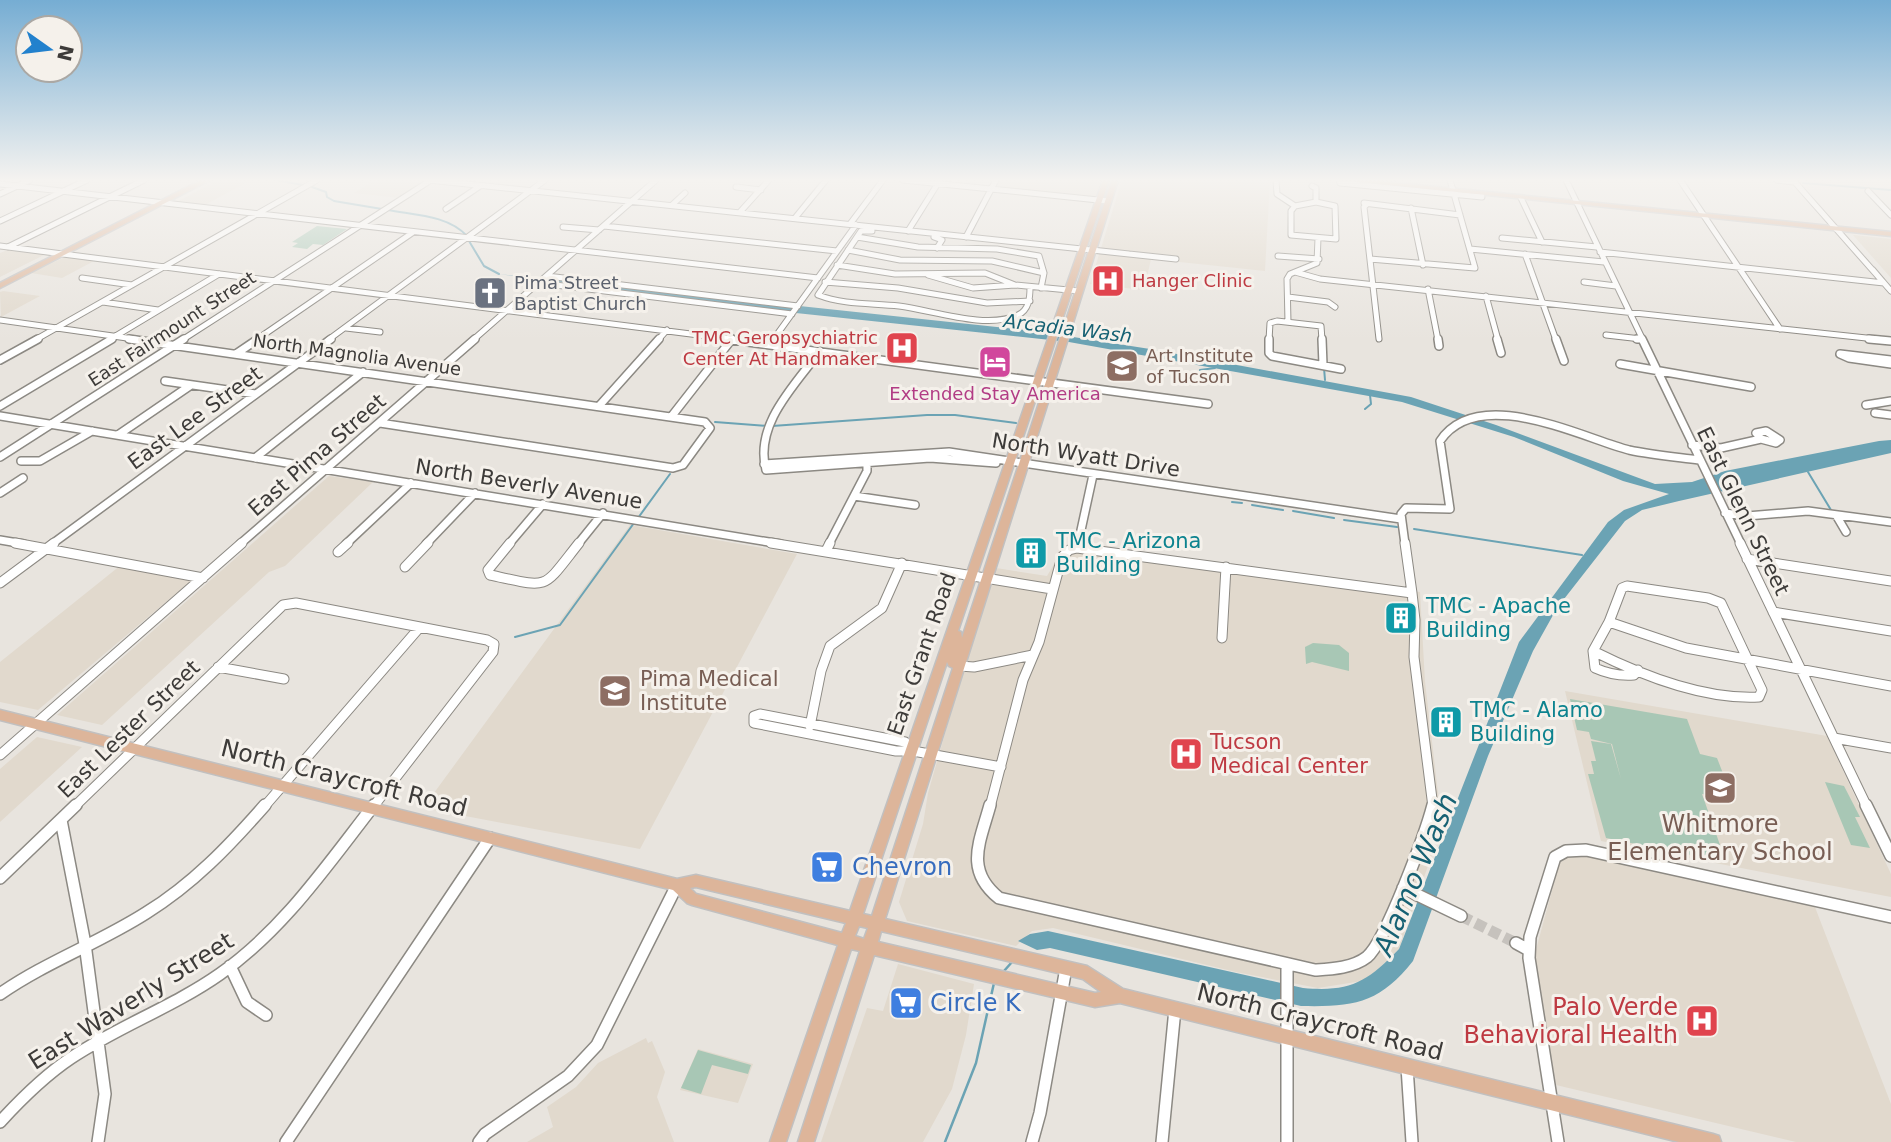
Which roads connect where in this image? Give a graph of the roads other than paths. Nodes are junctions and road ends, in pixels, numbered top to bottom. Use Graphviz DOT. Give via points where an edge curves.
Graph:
graph roads {
  1 [pos="36,233"];
  2 [pos="93,233"];
  3 [pos="104,233"];
  4 [pos="224,233"];
  5 [pos="349,233"];
  6 [pos="412,233"];
  7 [pos="415,233"];
  8 [pos="474,233"];
  9 [pos="596,233"];
  10 [pos="656,233"];
  11 [pos="847,233"];
  12 [pos="859,233"];
  13 [pos="898,233"];
  14 [pos="930,233"];
  15 [pos="968,233"];
  16 [pos="1088,233"];
  17 [pos="1097,233"];
  18 [pos="1291,233"];
  19 [pos="1337,233"];
  20 [pos="1367,233"];
  21 [pos="1416,233"];
  22 [pos="1466,233"];
  23 [pos="1539,233"];
  24 [pos="1591,233"];
  25 [pos="1715,233"];
  26 [pos="1840,233"];
  27 [pos="857,237"];
  28 [pos="966,237"];
  29 [pos="1318,238"];
  30 [pos="1502,238"];
  31 [pos="466,239"];
  32 [pos="1542,242"];
  33 [pos="0,246"];
  34 [pos="8,247"];
  35 [pos="937,248"];
  36 [pos="1082,248"];
  37 [pos="1470,249"];
  38 [pos="848,250"];
  39 [pos="1092,250"];
  40 [pos="1599,250"];
  41 [pos="575,251"];
  42 [pos="837,251"];
  43 [pos="54,253"];
  44 [pos="63,254"];
  45 [pos="1525,254"];
  46 [pos="1278,256"];
  47 [pos="1176,258"];
  48 [pos="1319,258"];
  49 [pos="1370,260"];
  50 [pos="1604,262"];
  51 [pos="837,265"];
  52 [pos="1423,265"];
  53 [pos="164,267"];
  54 [pos="1738,267"];
  55 [pos="1044,272"];
  56 [pos="1295,272"];
  57 [pos="219,274"];
  58 [pos="929,275"];
  59 [pos="82,278"];
  60 [pos="818,278"];
  61 [pos="0,280"];
  62 [pos="543,280"];
  63 [pos="274,281"];
  64 [pos="825,282"];
  65 [pos="1584,282"];
  66 [pos="1372,283"];
  67 [pos="1884,283"];
  68 [pos="132,285"];
  69 [pos="1015,285"];
  70 [pos="0,286"];
  71 [pos="1616,286"];
  72 [pos="1030,287"];
  73 [pos="332,288"];
  74 [pos="1041,288"];
  75 [pos="1428,289"];
  76 [pos="1069,290"];
  77 [pos="1079,291"];
  78 [pos="1891,291"];
  79 [pos="390,295"];
  80 [pos="1486,296"];
  81 [pos="1289,297"];
  82 [pos="1030,301"];
  83 [pos="103,302"];
  84 [pos="1543,302"];
  85 [pos="1335,307"];
  86 [pos="158,310"];
  87 [pos="509,310"];
  88 [pos="795,310"];
  89 [pos="1628,311"];
  90 [pos="0,320"];
  91 [pos="1288,322"];
  92 [pos="346,328"];
  93 [pos="56,329"];
  94 [pos="667,330"];
  95 [pos="1780,330"];
  96 [pos="380,332"];
  97 [pos="1606,335"];
  98 [pos="115,337"];
  99 [pos="732,339"];
  100 [pos="1379,339"];
  101 [pos="1641,339"];
  102 [pos="1891,341"];
  103 [pos="771,344"];
  104 [pos="175,346"];
  105 [pos="1438,346"];
  106 [pos="820,351"];
  107 [pos="1501,353"];
  108 [pos="236,354"];
  109 [pos="0,360"];
  110 [pos="1564,361"];
  111 [pos="1891,362"];
  112 [pos="298,363"];
  113 [pos="1620,364"];
  114 [pos="1323,365"];
  115 [pos="1655,368"];
  116 [pos="1341,369"];
  117 [pos="363,372"];
  118 [pos="165,381"];
  119 [pos="428,381"];
  120 [pos="1038,383"];
  121 [pos="1049,384"];
  122 [pos="191,385"];
  123 [pos="1751,387"];
  124 [pos="256,394"];
  125 [pos="1891,401"];
  126 [pos="1207,405"];
  127 [pos="1866,405"];
  128 [pos="0,406"];
  129 [pos="599,406"];
  130 [pos="1875,414"];
  131 [pos="0,416"];
  132 [pos="1890,416"];
  133 [pos="671,417"];
  134 [pos="380,423"];
  135 [pos="51,424"];
  136 [pos="92,431"];
  137 [pos="118,435"];
  138 [pos="1760,439"];
  139 [pos="188,445"];
  140 [pos="1692,445"];
  141 [pos="0,457"];
  142 [pos="255,458"];
  143 [pos="867,459"];
  144 [pos="1699,460"];
  145 [pos="21,461"];
  146 [pos="1011,463"];
  147 [pos="1025,465"];
  148 [pos="327,470"];
  149 [pos="1093,475"];
  150 [pos="23,478"];
  151 [pos="0,482"];
  152 [pos="411,482"];
  153 [pos="13,485"];
  154 [pos="0,493"];
  155 [pos="475,493"];
  156 [pos="854,496"];
  157 [pos="543,503"];
  158 [pos="915,505"];
  159 [pos="603,513"];
  160 [pos="1725,513"];
  161 [pos="1836,515"];
  162 [pos="1401,519"];
  163 [pos="1891,522"];
  164 [pos="1846,532"];
  165 [pos="0,540"];
  166 [pos="47,548"];
  167 [pos="1077,548"];
  168 [pos="826,551"];
  169 [pos="338,552"];
  170 [pos="1747,559"];
  171 [pos="902,563"];
  172 [pos="405,567"];
  173 [pos="1226,567"];
  174 [pos="973,575"];
  175 [pos="988,577"];
  176 [pos="203,578"];
  177 [pos="1891,581"];
  178 [pos="0,583"];
  179 [pos="1052,589"];
  180 [pos="1412,593"];
  181 [pos="1773,612"];
  182 [pos="1609,622"];
  183 [pos="956,625"];
  184 [pos="420,627"];
  185 [pos="1891,631"];
  186 [pos="1222,638"];
  187 [pos="504,641"];
  188 [pos="494,648"];
  189 [pos="1593,651"];
  190 [pos="1033,654"];
  191 [pos="1749,662"];
  192 [pos="959,666"];
  193 [pos="218,667"];
  194 [pos="1638,670"];
  195 [pos="1802,671"];
  196 [pos="284,679"];
  197 [pos="1891,686"];
  198 [pos="0,715"];
  199 [pos="37,722"];
  200 [pos="810,729"];
  201 [pos="1834,738"];
  202 [pos="1891,747"];
  203 [pos="133,749"];
  204 [pos="913,751"];
  205 [pos="931,753"];
  206 [pos="0,755"];
  207 [pos="1001,767"];
  208 [pos="282,785"];
  209 [pos="371,809"];
  210 [pos="61,820"];
  211 [pos="490,838"];
  212 [pos="1891,856"];
  213 [pos="0,878"];
  214 [pos="677,885"];
  215 [pos="1408,890"];
  216 [pos="1461,916"];
  217 [pos="1891,917"];
  218 [pos="853,919"];
  219 [pos="877,925"];
  220 [pos="846,940"];
  221 [pos="1516,943"];
  222 [pos="85,945"];
  223 [pos="870,947"];
  224 [pos="1529,950"];
  225 [pos="1287,964"];
  226 [pos="230,966"];
  227 [pos="1066,968"];
  228 [pos="1061,992"];
  229 [pos="0,994"];
  230 [pos="1120,996"];
  231 [pos="1175,1009"];
  232 [pos="266,1015"];
  233 [pos="1287,1037"];
  234 [pos="99,1041"];
  235 [pos="1407,1067"];
  236 [pos="1551,1102"];
  237 [pos="0,1122"];
  238 [pos="1702,1141"];
  239 [pos="98,1142"];
  240 [pos="286,1142"];
  241 [pos="480,1142"];
  242 [pos="778,1142"];
  243 [pos="806,1142"];
  244 [pos="1032,1142"];
  245 [pos="1162,1142"];
  246 [pos="1287,1142"];
  247 [pos="1412,1142"];
  248 [pos="1558,1142"];
  1 -- 34 [label="street"];
  2 -- 43 [label="main road"];
  3 -- 44 [label="main road"];
  4 -- 53 [label="street"];
  5 -- 63 [label="street, East Fairmount Street"];
  6 -- 73 [label="street"];
  7 -- 31 [label="street"];
  8 -- 31 [label="street, East Lee Street"];
  9 -- 41 [label="street, East Pima Street"];
  10 -- 42 [label="street"];
  11 -- 42 [label="street"];
  12 -- 27 [label="street"];
  13 -- 35 [label="street" via="939,238"];
  14 -- 28 [label="street"];
  15 -- 28 [label="street"];
  16 -- 36 [label="main road, East Grant Road"];
  17 -- 39 [label="main road, East Grant Road"];
  18 -- 29 [label="street"];
  19 -- 29 [label="street" via="1337,237"];
  20 -- 49 [label="street"];
  21 -- 52 [label="street"];
  22 -- 37 [label="street"];
  23 -- 32 [label="street"];
  24 -- 40 [label="street, East Glenn Street"];
  25 -- 54 [label="street"];
  26 -- 67 [label="street"];
  27 -- 35 [label="street"];
  27 -- 38 [label="street"];
  28 -- 36 [label="street"];
  29 -- 48 [label="street"];
  30 -- 32 [label="street"];
  31 -- 41 [label="street"];
  31 -- 79 [label="street, East Lee Street"];
  32 -- 40 [label="street"];
  33 -- 34 [label="street"];
  34 -- 43 [label="street"];
  35 -- 55 [label="street" via="1025,252 1039,256"];
  36 -- 39 [label="street"];
  36 -- 76 [label="main road, East Grant Road"];
  37 -- 45 [label="street"];
  37 -- 52 [label="street" via="1475,269"];
  38 -- 51 [label="street"];
  38 -- 55 [label="street" via="908,261 1000,260"];
  39 -- 47 [label="street"];
  39 -- 77 [label="main road, East Grant Road"];
  40 -- 50 [label="street, East Glenn Street"];
  40 -- 54 [label="street"];
  41 -- 60 [label="street"];
  41 -- 62 [label="street, East Pima Street"];
  42 -- 60 [label="street"];
  43 -- 44 [label="street"];
  43 -- 61 [label="main road"];
  44 -- 53 [label="street"];
  44 -- 70 [label="main road"];
  45 -- 50 [label="street"];
  45 -- 84 [label="street"];
  46 -- 48 [label="street"];
  48 -- 56 [label="street"];
  49 -- 52 [label="street"];
  49 -- 66 [label="street"];
  50 -- 71 [label="street, East Glenn Street"];
  51 -- 58 [label="street"];
  51 -- 64 [label="street"];
  53 -- 57 [label="street"];
  53 -- 68 [label="street"];
  54 -- 67 [label="street"];
  54 -- 95 [label="street"];
  55 -- 74 [label="street"];
  56 -- 66 [label="street"];
  56 -- 81 [label="street" via="1287,279"];
  57 -- 63 [label="street"];
  57 -- 86 [label="street"];
  58 -- 69 [label="street" via="973,288"];
  58 -- 69 [label="street" via="985,273"];
  59 -- 68 [label="street"];
  60 -- 88 [label="street"];
  62 -- 87 [label="street, East Pima Street"];
  62 -- 88 [label="street"];
  63 -- 73 [label="street"];
  63 -- 104 [label="street, East Fairmount Street"];
  64 -- 82 [label="street" via="922,292 975,304"];
  64 -- 82 [label="street" via="818,295 832,301 996,319 1014,317 1026,310"];
  65 -- 71 [label="street"];
  66 -- 75 [label="street"];
  66 -- 100 [label="street"];
  67 -- 78 [label="street"];
  68 -- 83 [label="street"];
  69 -- 72 [label="street"];
  71 -- 89 [label="street, East Glenn Street"];
  72 -- 74 [label="street"];
  72 -- 82 [label="street"];
  73 -- 79 [label="street"];
  73 -- 108 [label="street"];
  74 -- 76 [label="street"];
  75 -- 80 [label="street"];
  75 -- 105 [label="street"];
  76 -- 77 [label="street"];
  76 -- 120 [label="main road, East Grant Road"];
  77 -- 121 [label="main road, East Grant Road"];
  79 -- 87 [label="street"];
  79 -- 92 [label="street, East Lee Street"];
  80 -- 84 [label="street"];
  80 -- 107 [label="street"];
  81 -- 85 [label="street"];
  81 -- 91 [label="street"];
  83 -- 86 [label="street"];
  83 -- 93 [label="street"];
  84 -- 89 [label="street"];
  84 -- 110 [label="street"];
  86 -- 98 [label="street"];
  87 -- 94 [label="street"];
  87 -- 119 [label="street, East Pima Street"];
  88 -- 103 [label="street"];
  89 -- 95 [label="street"];
  89 -- 101 [label="street, East Glenn Street"];
  90 -- 93 [label="street, North Magnolia Avenue"];
  91 -- 114 [label="street" via="1321,326"];
  91 -- 114 [label="street" via="1270,323 1269,353"];
  92 -- 96 [label="street"];
  92 -- 112 [label="street, East Lee Street"];
  93 -- 98 [label="street, North Magnolia Avenue"];
  93 -- 109 [label="street"];
  94 -- 99 [label="street"];
  94 -- 129 [label="street"];
  95 -- 102 [label="street"];
  97 -- 101 [label="street"];
  98 -- 104 [label="street, North Magnolia Avenue"];
  98 -- 128 [label="street"];
  99 -- 103 [label="street"];
  99 -- 133 [label="street"];
  101 -- 115 [label="street, East Glenn Street"];
  103 -- 106 [label="street"];
  104 -- 108 [label="street, North Magnolia Avenue"];
  104 -- 135 [label="street, East Fairmount Street"];
  106 -- 120 [label="street"];
  106 -- 143 [label="street, North Wyatt Drive" via="769,423 763,437 764,466"];
  108 -- 112 [label="street, North Magnolia Avenue"];
  111 -- 111 [label="street" via="1869,357 1840,354 1850,361"];
  112 -- 117 [label="street, North Magnolia Avenue"];
  112 -- 124 [label="street, East Lee Street"];
  113 -- 115 [label="street"];
  114 -- 116 [label="street"];
  115 -- 123 [label="street"];
  115 -- 140 [label="street, East Glenn Street"];
  117 -- 119 [label="street, North Magnolia Avenue"];
  117 -- 142 [label="street"];
  118 -- 122 [label="street"];
  119 -- 129 [label="street, North Magnolia Avenue"];
  119 -- 134 [label="street, East Pima Street"];
  120 -- 121 [label="street"];
  120 -- 146 [label="main road, East Grant Road"];
  121 -- 126 [label="street"];
  121 -- 147 [label="main road, East Grant Road"];
  122 -- 124 [label="street"];
  122 -- 137 [label="street"];
  124 -- 139 [label="street, East Lee Street"];
  125 -- 127 [label="street"];
  129 -- 133 [label="street, North Magnolia Avenue"];
  130 -- 132 [label="street"];
  131 -- 135 [label="street, North Beverly Avenue"];
  133 -- 134 [label="street, North Magnolia Avenue" via="710,424 678,468"];
  134 -- 148 [label="street, East Pima Street"];
  135 -- 136 [label="street, North Beverly Avenue"];
  135 -- 141 [label="street, East Fairmount Street"];
  136 -- 137 [label="street, North Beverly Avenue"];
  136 -- 145 [label="street" via="40,461"];
  137 -- 139 [label="street, North Beverly Avenue"];
  138 -- 140 [label="street" via="1721,448"];
  139 -- 142 [label="street, North Beverly Avenue"];
  139 -- 166 [label="street, East Lee Street"];
  140 -- 144 [label="street, East Glenn Street"];
  142 -- 148 [label="street, North Beverly Avenue"];
  143 -- 146 [label="street, North Wyatt Drive"];
  143 -- 156 [label="street" via="867,471"];
  144 -- 160 [label="street, East Glenn Street"];
  144 -- 162 [label="street, North Wyatt Drive" via="1619,447 1531,417 1503,414 1479,418 1450,429 1440,441 1450,509 1406,508"];
  146 -- 147 [label="street, North Wyatt Drive"];
  146 -- 174 [label="main road, East Grant Road"];
  147 -- 149 [label="street, North Wyatt Drive"];
  147 -- 175 [label="main road, East Grant Road"];
  148 -- 152 [label="street, North Beverly Avenue"];
  148 -- 176 [label="street, East Pima Street"];
  149 -- 162 [label="street, North Wyatt Drive"];
  149 -- 167 [label="street"];
  150 -- 153 [label="street"];
  151 -- 153 [label="street"];
  152 -- 155 [label="street, North Beverly Avenue"];
  152 -- 169 [label="street"];
  153 -- 154 [label="street"];
  155 -- 157 [label="street, North Beverly Avenue"];
  155 -- 172 [label="street"];
  156 -- 158 [label="street"];
  156 -- 168 [label="street"];
  157 -- 159 [label="street, North Beverly Avenue"];
  157 -- 159 [label="street" via="488,570 493,577 537,585 554,578"];
  159 -- 168 [label="street, North Beverly Avenue"];
  160 -- 161 [label="street"];
  160 -- 170 [label="street, East Glenn Street"];
  161 -- 163 [label="street"];
  161 -- 164 [label="street"];
  162 -- 180 [label="street"];
  165 -- 166 [label="street"];
  166 -- 176 [label="street"];
  166 -- 178 [label="street, East Lee Street"];
  167 -- 173 [label="street"];
  167 -- 179 [label="street" via="1062,556"];
  168 -- 171 [label="street, North Beverly Avenue"];
  170 -- 177 [label="street"];
  170 -- 181 [label="street, East Glenn Street"];
  171 -- 174 [label="street, North Beverly Avenue"];
  171 -- 200 [label="street" via="882,608 830,646"];
  173 -- 180 [label="street"];
  173 -- 186 [label="street"];
  174 -- 175 [label="street, North Beverly Avenue"];
  174 -- 183 [label="main road, East Grant Road"];
  175 -- 179 [label="street, North Beverly Avenue"];
  175 -- 192 [label="main road, East Grant Road"];
  176 -- 199 [label="street, East Pima Street"];
  179 -- 190 [label="street"];
  180 -- 215 [label="street" via="1414,657 1433,806"];
  181 -- 185 [label="street"];
  181 -- 195 [label="street, East Glenn Street"];
  182 -- 189 [label="street"];
  182 -- 191 [label="street" via="1685,648"];
  182 -- 191 [label="street" via="1622,588 1628,586 1707,598 1726,610"];
  183 -- 192 [label="main road" via="953,663"];
  183 -- 204 [label="main road, East Grant Road"];
  184 -- 188 [label="street" via="487,640"];
  184 -- 193 [label="street, East Lester Street" via="284,604"];
  184 -- 208 [label="street"];
  187 -- 188 [label="street"];
  188 -- 209 [label="street, East Waverly Street"];
  189 -- 194 [label="street"];
  189 -- 194 [label="street" via="1595,668 1606,674 1634,675"];
  190 -- 192 [label="street"];
  190 -- 207 [label="street"];
  191 -- 194 [label="street" via="1762,690 1759,697 1751,699"];
  191 -- 195 [label="street"];
  192 -- 205 [label="main road, East Grant Road"];
  193 -- 196 [label="street"];
  193 -- 203 [label="street, East Lester Street"];
  195 -- 197 [label="street"];
  195 -- 201 [label="street, East Glenn Street"];
  198 -- 199 [label="main road, North Craycroft Road"];
  199 -- 203 [label="main road, North Craycroft Road"];
  199 -- 206 [label="street, East Pima Street"];
  200 -- 200 [label="street" via="760,714 752,720 756,724"];
  200 -- 204 [label="street"];
  201 -- 202 [label="street"];
  201 -- 212 [label="street, East Glenn Street"];
  203 -- 208 [label="main road, North Craycroft Road"];
  203 -- 210 [label="street, East Lester Street"];
  204 -- 205 [label="street"];
  204 -- 218 [label="main road, East Grant Road"];
  205 -- 207 [label="street"];
  205 -- 219 [label="main road, East Grant Road"];
  207 -- 225 [label="street" via="975,868 982,885 999,898"];
  208 -- 209 [label="main road, North Craycroft Road"];
  208 -- 222 [label="street" via="215,860 181,890"];
  209 -- 211 [label="main road, North Craycroft Road"];
  209 -- 226 [label="street, East Waverly Street" via="289,914"];
  210 -- 213 [label="street, East Lester Street"];
  210 -- 222 [label="street"];
  211 -- 214 [label="main road, North Craycroft Road"];
  211 -- 240 [label="street"];
  214 -- 218 [label="main road, North Craycroft Road" via="696,881"];
  214 -- 220 [label="main road, North Craycroft Road" via="692,899"];
  214 -- 241 [label="street" via="597,1045 569,1076"];
  215 -- 216 [label="street"];
  215 -- 225 [label="street" via="1366,958 1341,968 1315,970"];
  217 -- 224 [label="street" via="1586,850 1566,851 1555,857"];
  218 -- 219 [label="main road, North Craycroft Road"];
  218 -- 220 [label="main road, East Grant Road"];
  219 -- 223 [label="main road, East Grant Road"];
  219 -- 227 [label="main road, North Craycroft Road"];
  220 -- 223 [label="main road, North Craycroft Road"];
  220 -- 242 [label="main road, East Grant Road"];
  221 -- 224 [label="street"];
  222 -- 229 [label="street" via="35,969"];
  222 -- 234 [label="street"];
  223 -- 228 [label="main road, North Craycroft Road"];
  223 -- 243 [label="main road, East Grant Road"];
  224 -- 236 [label="street"];
  225 -- 233 [label="street"];
  226 -- 232 [label="street" via="241,997"];
  226 -- 234 [label="street, East Waverly Street" via="194,991"];
  227 -- 228 [label="street"];
  227 -- 230 [label="main road, North Craycroft Road" via="1087,973"];
  228 -- 230 [label="main road, North Craycroft Road" via="1096,1000"];
  228 -- 244 [label="street"];
  230 -- 231 [label="main road, North Craycroft Road"];
  231 -- 233 [label="main road, North Craycroft Road"];
  231 -- 245 [label="street"];
  233 -- 235 [label="main road, North Craycroft Road"];
  233 -- 246 [label="street"];
  234 -- 237 [label="street, East Waverly Street" via="40,1081"];
  234 -- 239 [label="street" via="105,1094"];
  235 -- 236 [label="main road, North Craycroft Road"];
  235 -- 247 [label="street"];
  236 -- 238 [label="main road, North Craycroft Road"];
  236 -- 248 [label="street"];
}
